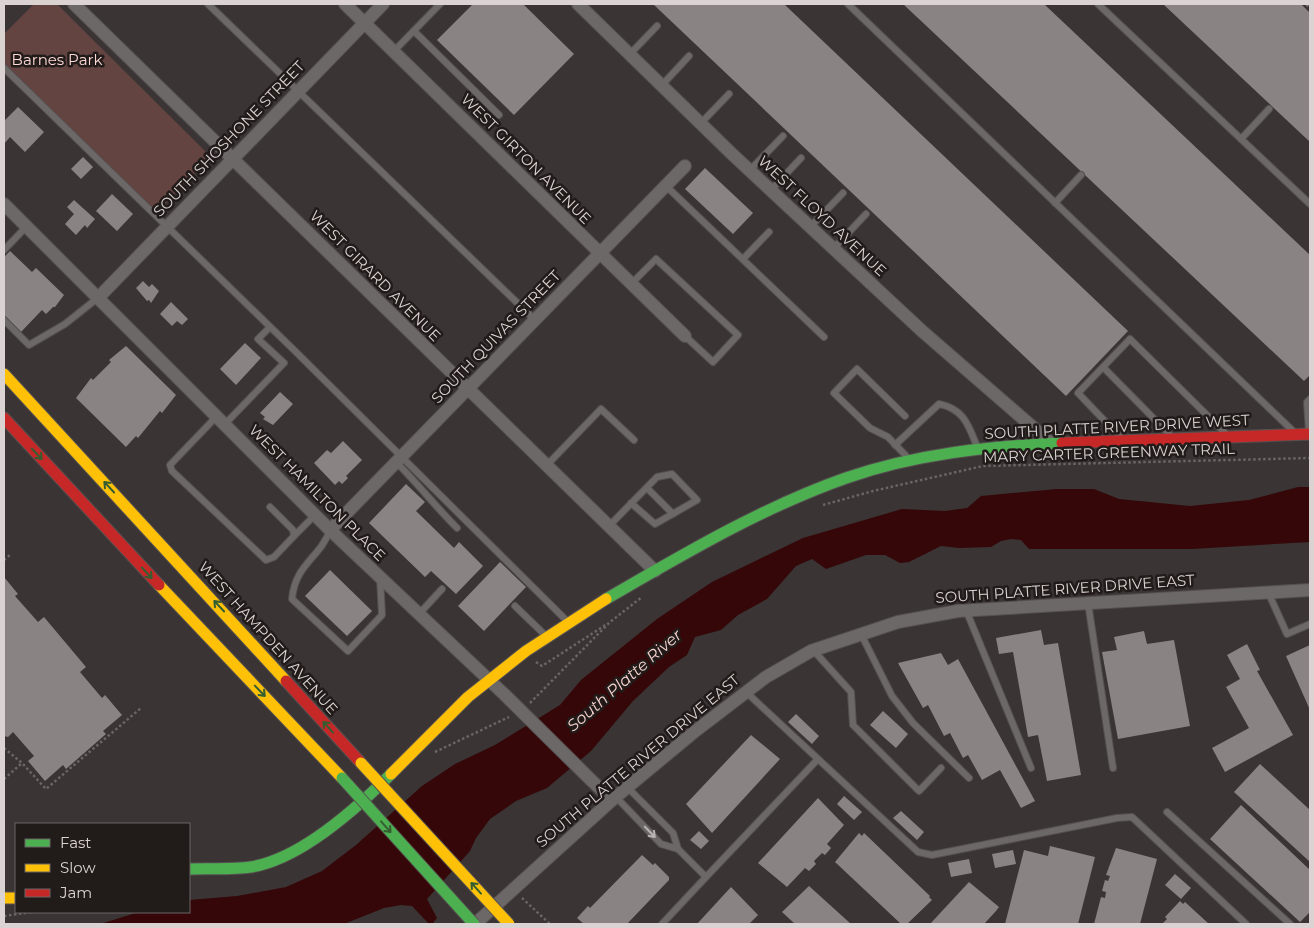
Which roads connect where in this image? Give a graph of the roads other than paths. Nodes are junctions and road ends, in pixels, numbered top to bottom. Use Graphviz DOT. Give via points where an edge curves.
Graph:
graph roads {
  1 [pos="208,4"];
  2 [pos="345,4"];
  3 [pos="383,4"];
  4 [pos="440,4"];
  5 [pos="578,4"];
  6 [pos="848,4"];
  7 [pos="1098,4"];
  8 [pos="76,5"];
  9 [pos="364,23"];
  10 [pos="657,26"];
  11 [pos="414,31"];
  12 [pos="394,51"];
  13 [pos="630,54"];
  14 [pos="689,56"];
  15 [pos="4,68"];
  16 [pos="662,85"];
  17 [pos="298,91"];
  18 [pos="730,94"];
  19 [pos="1269,109"];
  20 [pos="499,115"];
  21 [pos="701,123"];
  22 [pos="783,136"];
  23 [pos="1241,139"];
  24 [pos="233,158"];
  25 [pos="801,158"];
  26 [pos="685,166"];
  27 [pos="750,170"];
  28 [pos="1082,175"];
  29 [pos="666,186"];
  30 [pos="771,190"];
  31 [pos="842,193"];
  32 [pos="1055,203"];
  33 [pos="4,204"];
  34 [pos="1310,204"];
  35 [pos="866,214"];
  36 [pos="27,226"];
  37 [pos="810,227"];
  38 [pos="166,228"];
  39 [pos="769,232"];
  40 [pos="834,248"];
  41 [pos="4,250"];
  42 [pos="600,254"];
  43 [pos="743,259"];
  44 [pos="631,284"];
  45 [pos="99,297"];
  46 [pos="4,320"];
  47 [pos="535,320"];
  48 [pos="270,327"];
  49 [pos="685,336"];
  50 [pos="824,337"];
  51 [pos="1103,367"];
  52 [pos="4,374"];
  53 [pos="467,390"];
  54 [pos="1310,399"];
  55 [pos="905,416"];
  56 [pos="4,418"];
  57 [pos="221,420"];
  58 [pos="1297,434"];
  59 [pos="1310,434"];
  60 [pos="1229,437"];
  61 [pos="1174,439"];
  62 [pos="634,440"];
  63 [pos="1124,441"];
  64 [pos="1052,442"];
  65 [pos="896,445"];
  66 [pos="978,449"];
  67 [pos="398,460"];
  68 [pos="912,462"];
  69 [pos="546,466"];
  70 [pos="647,488"];
  71 [pos="631,503"];
  72 [pos="270,507"];
  73 [pos="673,514"];
  74 [pos="315,515"];
  75 [pos="609,526"];
  76 [pos="458,528"];
  77 [pos="330,530"];
  78 [pos="294,536"];
  79 [pos="655,571"];
  80 [pos="380,577"];
  81 [pos="442,589"];
  82 [pos="1310,590"];
  83 [pos="1268,592"];
  84 [pos="1088,603"];
  85 [pos="515,606"];
  86 [pos="966,610"];
  87 [pos="419,614"];
  88 [pos="568,622"];
  89 [pos="1310,624"];
  90 [pos="861,634"];
  91 [pos="547,636"];
  92 [pos="814,650"];
  93 [pos="489,680"];
  94 [pos="746,692"];
  95 [pos="818,759"];
  96 [pos="941,768"];
  97 [pos="1031,768"];
  98 [pos="1113,768"];
  99 [pos="969,778"];
  100 [pos="627,787"];
  101 [pos="614,799"];
  102 [pos="1167,812"];
  103 [pos="678,848"];
  104 [pos="190,869"];
  105 [pos="706,877"];
  106 [pos="475,924"];
  107 [pos="509,924"];
  108 [pos="662,924"];
  109 [pos="1246,924"];
  110 [pos="1290,924"];
  1 -- 17 [label="lane"];
  2 -- 9 [label="street, WEST GIRTON AVENUE"];
  3 -- 9 [label="street, SOUTH SHOSHONE STREET"];
  4 -- 11 [label="lane"];
  5 -- 13 [label="street, WEST FLOYD AVENUE"];
  6 -- 32 [label="lane"];
  7 -- 23 [label="lane"];
  8 -- 24 [label="street, WEST GIRARD AVENUE"];
  9 -- 12 [label="street, WEST GIRTON AVENUE"];
  9 -- 17 [label="street, SOUTH SHOSHONE STREET"];
  10 -- 13 [label="lane"];
  11 -- 12 [label="lane"];
  11 -- 20 [label="lane"];
  12 -- 42 [label="street, WEST GIRTON AVENUE"];
  13 -- 16 [label="street, WEST FLOYD AVENUE"];
  14 -- 16 [label="lane"];
  15 -- 38 [label="lane"];
  16 -- 21 [label="street, WEST FLOYD AVENUE"];
  17 -- 24 [label="street, SOUTH SHOSHONE STREET"];
  17 -- 47 [label="lane"];
  18 -- 21 [label="lane"];
  19 -- 23 [label="lane"];
  21 -- 27 [label="street, WEST FLOYD AVENUE"];
  22 -- 27 [label="lane"];
  23 -- 34 [label="lane"];
  24 -- 38 [label="street, SOUTH SHOSHONE STREET"];
  24 -- 53 [label="street, WEST GIRARD AVENUE"];
  25 -- 30 [label="lane"];
  26 -- 29 [label="street, SOUTH QUIVAS STREET"];
  27 -- 30 [label="street, WEST FLOYD AVENUE"];
  28 -- 32 [label="lane"];
  29 -- 42 [label="street, SOUTH QUIVAS STREET"];
  29 -- 43 [label="lane"];
  30 -- 37 [label="street, WEST FLOYD AVENUE"];
  31 -- 37 [label="lane"];
  32 -- 58 [label="lane"];
  33 -- 36 [label="street, WEST HAMILTON PLACE"];
  35 -- 40 [label="lane"];
  36 -- 41 [label="lane"];
  36 -- 45 [label="street, WEST HAMILTON PLACE"];
  37 -- 40 [label="street, WEST FLOYD AVENUE"];
  38 -- 45 [label="street, SOUTH SHOSHONE STREET"];
  38 -- 48 [label="lane"];
  39 -- 43 [label="lane"];
  40 -- 64 [label="street, WEST FLOYD AVENUE" via="922,331"];
  42 -- 44 [label="street, WEST GIRTON AVENUE"];
  42 -- 47 [label="street, SOUTH QUIVAS STREET"];
  43 -- 50 [label="lane"];
  44 -- 49 [label="street, WEST GIRTON AVENUE"];
  44 -- 49 [label="lane" via="656,259 738,335 712,362"];
  45 -- 46 [label="lane" via="65,324 29,345"];
  45 -- 57 [label="street, WEST HAMILTON PLACE"];
  47 -- 53 [label="street, SOUTH QUIVAS STREET"];
  48 -- 57 [label="lane" via="258,339 284,363"];
  48 -- 67 [label="lane"];
  51 -- 60 [label="lane" via="1130,339"];
  51 -- 61 [label="lane"];
  51 -- 63 [label="lane" via="1078,394"];
  107 -- 52 [label="main road, WEST HAMPDEN AVENUE, one-way, bridge"];
  53 -- 67 [label="street, SOUTH QUIVAS STREET"];
  53 -- 69 [label="street, WEST GIRARD AVENUE"];
  54 -- 59 [label="lane" via="1307,402"];
  55 -- 65 [label="lane" via="857,369 834,393 870,428"];
  56 -- 106 [label="main road, one-way, bridge"];
  57 -- 74 [label="street, WEST HAMILTON PLACE"];
  57 -- 78 [label="lane" via="170,465 172,471 266,560 274,557"];
  58 -- 59 [label="main road, SOUTH PLATTE RIVER DRIVE WEST"];
  58 -- 60 [label="main road, SOUTH PLATTE RIVER DRIVE WEST"];
  60 -- 61 [label="main road, SOUTH PLATTE RIVER DRIVE WEST"];
  61 -- 63 [label="main road, SOUTH PLATTE RIVER DRIVE WEST"];
  62 -- 69 [label="lane" via="601,410"];
  63 -- 64 [label="main road, SOUTH PLATTE RIVER DRIVE WEST"];
  64 -- 66 [label="main road, SOUTH PLATTE RIVER DRIVE WEST"];
  65 -- 66 [label="lane" via="939,404 952,406 966,420"];
  65 -- 68 [label="lane"];
  66 -- 68 [label="main road, SOUTH PLATTE RIVER DRIVE WEST"];
  67 -- 76 [label="lane" via="434,506"];
  67 -- 77 [label="street, SOUTH QUIVAS STREET"];
  67 -- 88 [label="lane"];
  68 -- 79 [label="main road, SOUTH PLATTE RIVER DRIVE WEST" via="847,478 779,505 714,536"];
  69 -- 75 [label="street, WEST GIRARD AVENUE"];
  70 -- 71 [label="lane"];
  70 -- 73 [label="lane"];
  70 -- 73 [label="lane" via="657,477 672,474 697,500"];
  71 -- 73 [label="lane" via="655,524"];
  71 -- 75 [label="lane"];
  72 -- 78 [label="lane" via="293,530"];
  74 -- 77 [label="street, WEST HAMILTON PLACE"];
  74 -- 78 [label="lane"];
  75 -- 79 [label="street, WEST GIRARD AVENUE"];
  77 -- 80 [label="street, WEST HAMILTON PLACE"];
  77 -- 80 [label="lane" via="326,541 300,570 292,598 348,651 382,615"];
  79 -- 88 [label="main road, SOUTH PLATTE RIVER DRIVE WEST"];
  80 -- 87 [label="street, WEST HAMILTON PLACE"];
  81 -- 87 [label="lane"];
  82 -- 83 [label="street, SOUTH PLATTE RIVER DRIVE EAST"];
  83 -- 84 [label="street, SOUTH PLATTE RIVER DRIVE EAST"];
  83 -- 89 [label="lane" via="1287,634"];
  84 -- 86 [label="street, SOUTH PLATTE RIVER DRIVE EAST"];
  84 -- 98 [label="lane"];
  85 -- 91 [label="lane"];
  86 -- 90 [label="street, SOUTH PLATTE RIVER DRIVE EAST" via="931,614"];
  86 -- 97 [label="lane"];
  87 -- 93 [label="street, WEST HAMILTON PLACE"];
  88 -- 91 [label="main road, SOUTH PLATTE RIVER DRIVE WEST"];
  90 -- 92 [label="street, SOUTH PLATTE RIVER DRIVE EAST"];
  90 -- 99 [label="lane" via="892,696 913,723"];
  91 -- 93 [label="main road, SOUTH PLATTE RIVER DRIVE WEST"];
  92 -- 94 [label="street, SOUTH PLATTE RIVER DRIVE EAST"];
  92 -- 96 [label="lane" via="851,692 853,725 919,790"];
  93 -- 101 [label="street, WEST HAMILTON PLACE, bridge"];
  93 -- 104 [label="main road, SOUTH PLATTE RIVER DRIVE WEST" via="462,702 370,795 320,836 288,855 250,867"];
  94 -- 95 [label="lane"];
  94 -- 100 [label="street, SOUTH PLATTE RIVER DRIVE EAST"];
  95 -- 105 [label="lane"];
  95 -- 109 [label="lane" via="918,852 932,855 1132,817"];
  100 -- 101 [label="street, SOUTH PLATTE RIVER DRIVE EAST"];
  100 -- 103 [label="lane" via="673,833"];
  101 -- 103 [label="lane, one-way" via="661,844"];
  101 -- 106 [label="street, SOUTH PLATTE RIVER DRIVE EAST"];
  102 -- 110 [label="lane"];
  103 -- 105 [label="lane"];
  105 -- 108 [label="lane"];
}
